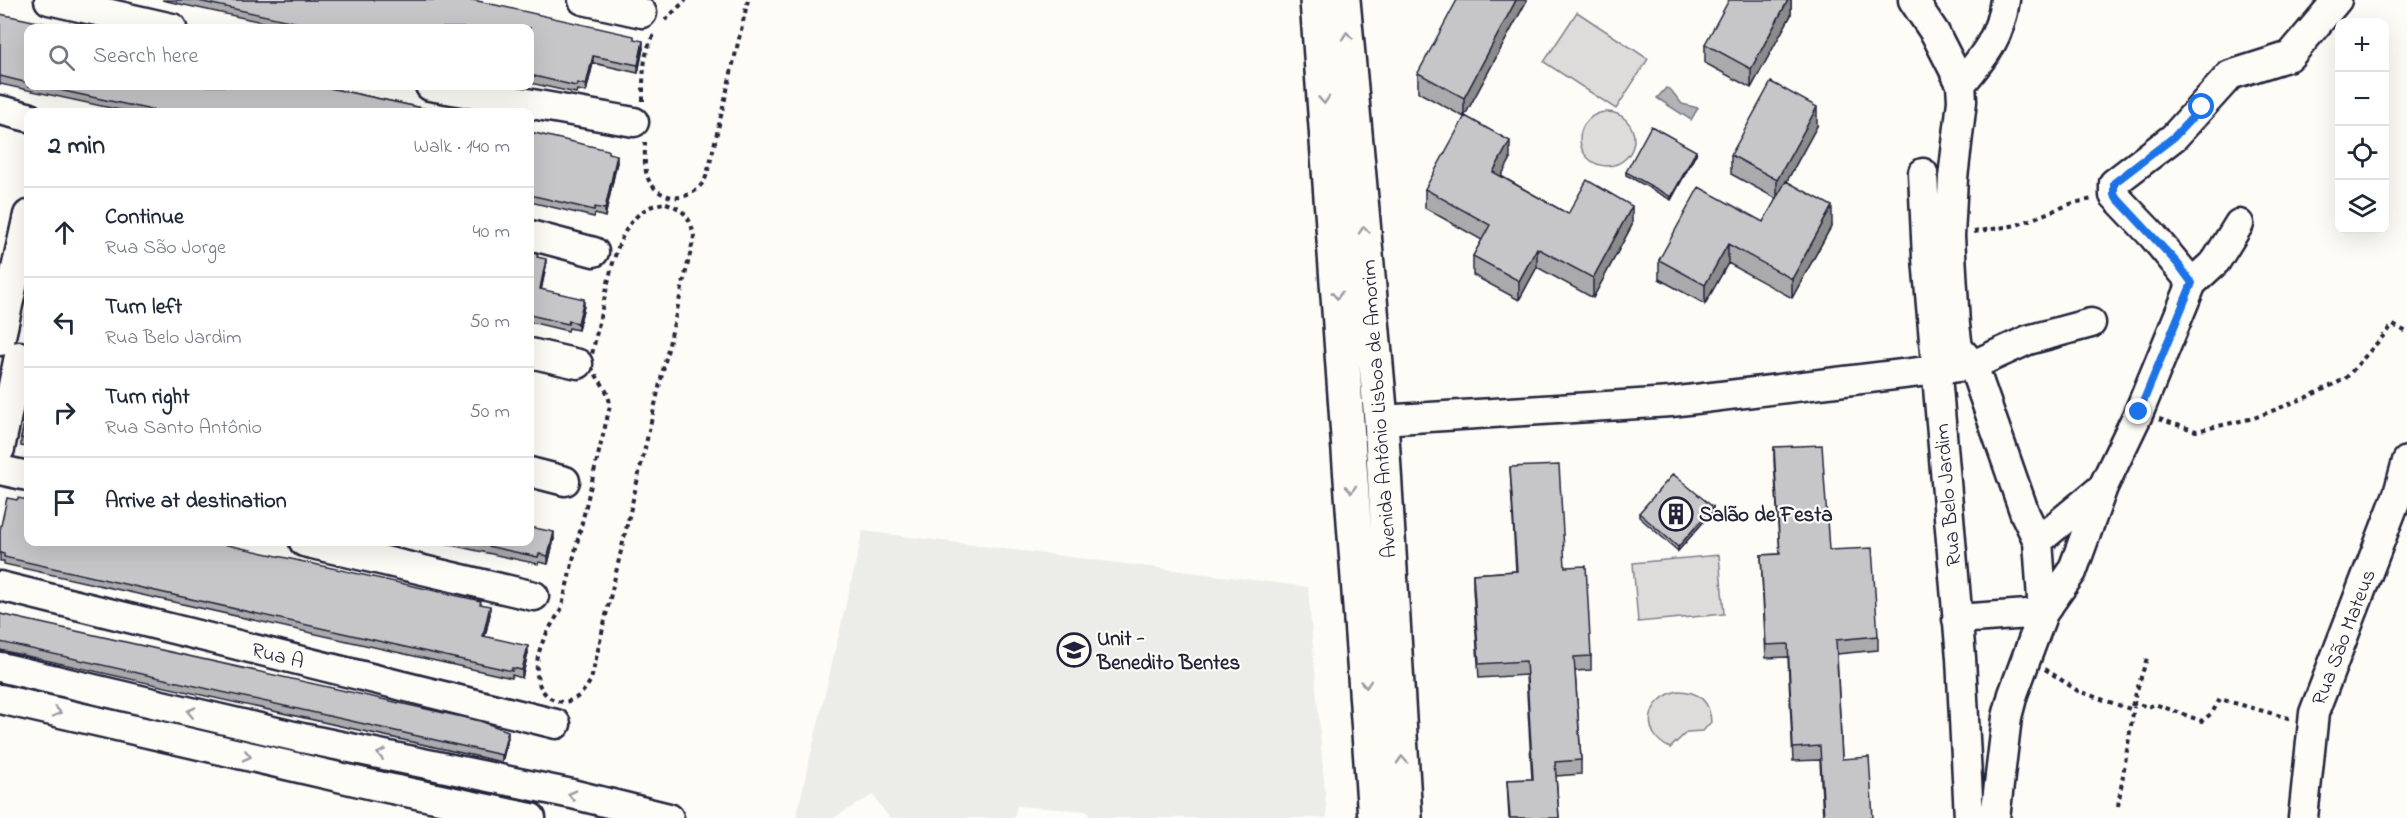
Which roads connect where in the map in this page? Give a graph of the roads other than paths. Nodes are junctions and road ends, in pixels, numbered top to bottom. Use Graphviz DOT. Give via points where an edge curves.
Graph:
graph roads {
  1 [pos="583,0"];
  2 [pos="1317,0"];
  3 [pos="1343,0"];
  4 [pos="1913,0"];
  5 [pos="2005,0"];
  6 [pos="2337,0"];
  7 [pos="67,2"];
  8 [pos="653,22"];
  9 [pos="156,24"];
  10 [pos="1961,84"];
  11 [pos="454,90"];
  12 [pos="641,121"];
  13 [pos="1923,173"];
  14 [pos="2239,224"];
  15 [pos="534,236"];
  16 [pos="24,252"];
  17 [pos="594,252"];
  18 [pos="2192,283"];
  19 [pos="2091,323"];
  20 [pos="12,351"];
  21 [pos="534,354"];
  22 [pos="578,364"];
  23 [pos="1973,365"];
  24 [pos="1936,370"];
  25 [pos="1381,420"];
  26 [pos="0,449"];
  27 [pos="2407,461"];
  28 [pos="0,470"];
  29 [pos="534,473"];
  30 [pos="24,475"];
  31 [pos="565,481"];
  32 [pos="2103,487"];
  33 [pos="2038,541"];
  34 [pos="321,546"];
  35 [pos="0,586"];
  36 [pos="534,596"];
  37 [pos="2043,613"];
  38 [pos="1957,620"];
  39 [pos="0,667"];
  40 [pos="0,699"];
  41 [pos="556,724"];
  42 [pos="531,818"];
  43 [pos="669,818"];
  44 [pos="1375,818"];
  45 [pos="1405,818"];
  46 [pos="1969,818"];
  47 [pos="1995,818"];
  48 [pos="2303,818"];
  1 -- 8 [label="street"];
  2 -- 44 [label="main road, Avenida Antônio Lisboa de Amorim, one-way"];
  25 -- 3 [label="main road, Avenida Antônio Lisboa de Amorim, one-way"];
  4 -- 10 [label="street"];
  5 -- 10 [label="street" via="2002,22 1989,50"];
  6 -- 18 [label="street" via="2290,56 2230,75 2174,137 2114,183 2114,195"];
  7 -- 9 [label="street"];
  10 -- 23 [label="street" via="1950,236 1958,348"];
  11 -- 12 [label="street"];
  13 -- 24 [label="street, Rua Belo Jardim"];
  14 -- 18 [label="street" via="2216,261"];
  15 -- 17 [label="street"];
  16 -- 20 [label="street"];
  18 -- 32 [label="street" via="2139,412"];
  19 -- 23 [label="street" via="2028,340"];
  20 -- 26 [label="street"];
  21 -- 22 [label="street"];
  23 -- 24 [label="street"];
  23 -- 33 [label="street"];
  24 -- 25 [label="street" via="1671,402"];
  24 -- 38 [label="street, Rua Belo Jardim"];
  45 -- 25 [label="main road, Avenida Antônio Lisboa de Amorim, one-way"];
  27 -- 48 [label="street, Rua São Mateus" via="2312,724"];
  28 -- 30 [label="street"];
  29 -- 31 [label="street"];
  32 -- 33 [label="street"];
  32 -- 37 [label="street" via="2072,572"];
  33 -- 37 [label="street"];
  34 -- 36 [label="street"];
  35 -- 41 [label="street, Rua A"];
  37 -- 38 [label="street"];
  37 -- 47 [label="street" via="2007,717"];
  38 -- 46 [label="street, Rua Belo Jardim"];
  43 -- 39 [label="street, one-way"];
  40 -- 42 [label="street, one-way"];
}
